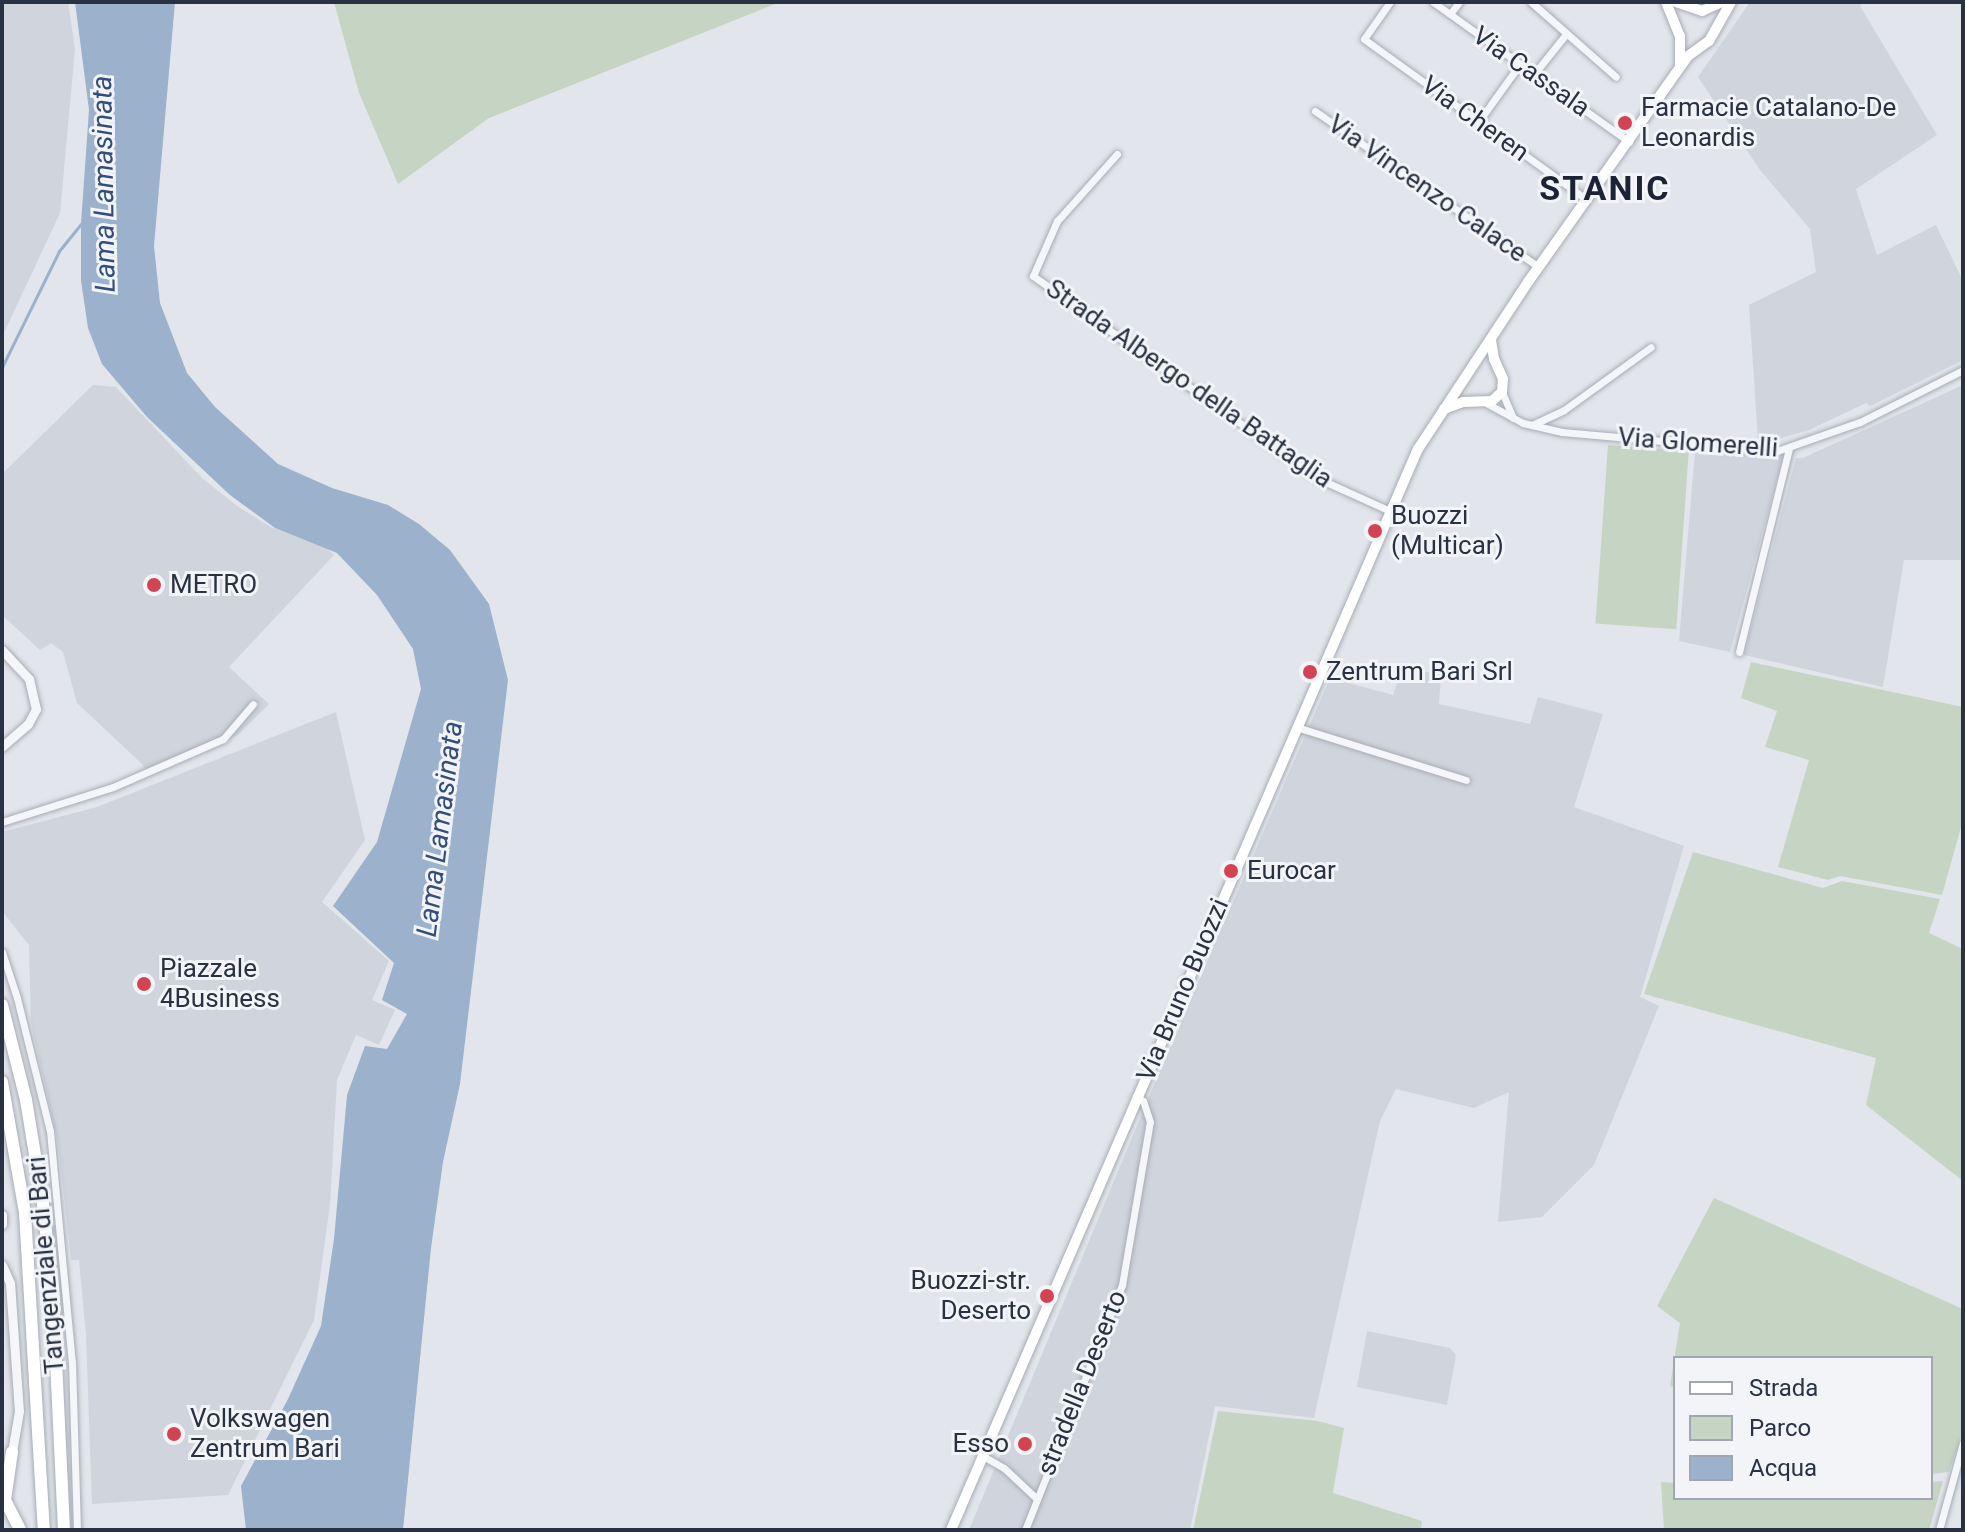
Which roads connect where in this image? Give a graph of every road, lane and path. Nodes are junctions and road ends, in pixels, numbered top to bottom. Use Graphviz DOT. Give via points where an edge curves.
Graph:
graph roads {
  1 [pos="1390,2"];
  2 [pos="1433,2"];
  3 [pos="1459,2"];
  4 [pos="1531,2"];
  5 [pos="1666,2"];
  6 [pos="1676,2"];
  7 [pos="1722,2"];
  8 [pos="1731,2"];
  9 [pos="1699,11"];
  10 [pos="1450,14"];
  11 [pos="1714,30"];
  12 [pos="1680,33"];
  13 [pos="1566,34"];
  14 [pos="1704,45"];
  15 [pos="1520,64"];
  16 [pos="1679,71"];
  17 [pos="1534,74"];
  18 [pos="1616,77"];
  19 [pos="1315,111"];
  20 [pos="1479,121"];
  21 [pos="1629,142"];
  22 [pos="1117,154"];
  23 [pos="1586,199"];
  24 [pos="1539,267"];
  25 [pos="1491,338"];
  26 [pos="1651,347"];
  27 [pos="1473,367"];
  28 [pos="1497,368"];
  29 [pos="1963,370"];
  30 [pos="1465,377"];
  31 [pos="1502,392"];
  32 [pos="1474,400"];
  33 [pos="1486,403"];
  34 [pos="1442,410"];
  35 [pos="1564,410"];
  36 [pos="1514,419"];
  37 [pos="1530,426"];
  38 [pos="1562,432"];
  39 [pos="1789,449"];
  40 [pos="1390,511"];
  41 [pos="2,650"];
  42 [pos="1739,652"];
  43 [pos="253,704"];
  44 [pos="1295,727"];
  45 [pos="2,747"];
  46 [pos="1466,780"];
  47 [pos="2,822"];
  48 [pos="2,952"];
  49 [pos="2,1005"];
  50 [pos="2,1082"];
  51 [pos="1136,1096"];
  52 [pos="2,1215"];
  53 [pos="2,1224"];
  54 [pos="2,1265"];
  55 [pos="1963,1443"];
  56 [pos="12,1452"];
  57 [pos="983,1456"];
  58 [pos="2,1468"];
  59 [pos="1037,1499"];
  60 [pos="20,1530"];
  61 [pos="44,1530"];
  62 [pos="64,1530"];
  63 [pos="77,1530"];
  64 [pos="951,1530"];
  65 [pos="1025,1530"];
  66 [pos="1939,1530"];
  1 -- 20 [label="street, Via Cheren" via="1364,39"];
  2 -- 10 [label="street, Via Cassala"];
  3 -- 10 [label="street"];
  4 -- 13 [label="street"];
  5 -- 12 [label="main road"];
  6 -- 9 [label="main road"];
  7 -- 9 [label="main road"];
  8 -- 11 [label="main road"];
  9 -- 11 [label="main road" via="1712,19"];
  9 -- 12 [label="main road" via="1685,15"];
  10 -- 15 [label="street, Via Cassala"];
  11 -- 14 [label="main road"];
  12 -- 14 [label="main road" via="1693,46"];
  12 -- 16 [label="main road"];
  13 -- 17 [label="street"];
  13 -- 18 [label="street"];
  14 -- 16 [label="main road"];
  15 -- 17 [label="street, Via Cassala"];
  15 -- 20 [label="street"];
  16 -- 21 [label="main road"];
  17 -- 21 [label="street, Via Cassala"];
  19 -- 24 [label="street, Via Vincenzo Calace"];
  20 -- 23 [label="street, Via Cheren"];
  21 -- 23 [label="main road"];
  22 -- 40 [label="street, Strada Albergo della Battaglia" via="1057,221 1033,276 1317,478"];
  23 -- 24 [label="main road"];
  24 -- 25 [label="main road"];
  25 -- 27 [label="main road"];
  25 -- 28 [label="main road"];
  26 -- 35 [label="street"];
  27 -- 28 [label="main road" via="1485,363"];
  27 -- 30 [label="main road"];
  28 -- 31 [label="main road"];
  29 -- 39 [label="street, Via Glomerelli" via="1860,422"];
  30 -- 32 [label="main road" via="1465,390"];
  30 -- 34 [label="main road, Via Bruno Buozzi"];
  31 -- 33 [label="main road"];
  31 -- 36 [label="street"];
  32 -- 33 [label="main road"];
  32 -- 34 [label="main road"];
  33 -- 36 [label="street, Via Glomerelli"];
  34 -- 40 [label="main road, Via Bruno Buozzi"];
  35 -- 37 [label="street"];
  35 -- 38 [label="street"];
  36 -- 37 [label="street, Via Glomerelli"];
  37 -- 38 [label="street, Via Glomerelli"];
  38 -- 39 [label="street, Via Glomerelli"];
  39 -- 42 [label="street"];
  40 -- 44 [label="main road, Via Bruno Buozzi"];
  41 -- 45 [label="street" via="29,679 36,709 28,724"];
  43 -- 47 [label="street" via="223,739 113,787"];
  44 -- 46 [label="street"];
  44 -- 51 [label="main road, Via Bruno Buozzi"];
  48 -- 63 [label="street" via="50,1131 72,1362"];
  49 -- 62 [label="highway, Tangenziale di Bari" via="29,1115 44,1216"];
  50 -- 61 [label="highway, Tangenziale di Bari" via="25,1213"];
  51 -- 57 [label="main road, Via Bruno Buozzi"];
  51 -- 59 [label="street, stradella Deserto" via="1150,1122 1122,1285"];
  52 -- 53 [label="street"];
  54 -- 56 [label="street" via="10,1283 19,1411"];
  55 -- 66 [label="street"];
  56 -- 58 [label="street"];
  56 -- 60 [label="highway" via="5,1500"];
  57 -- 59 [label="street"];
  57 -- 64 [label="main road, Via Bruno Buozzi"];
  59 -- 65 [label="street, stradella Deserto"];
}
